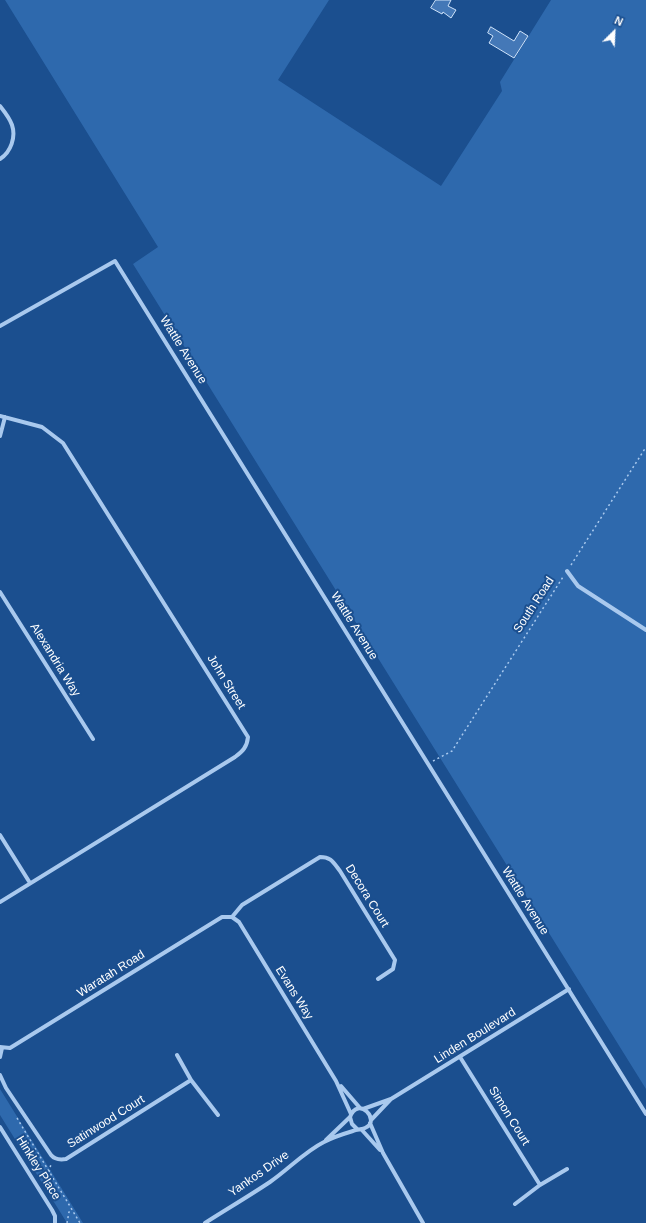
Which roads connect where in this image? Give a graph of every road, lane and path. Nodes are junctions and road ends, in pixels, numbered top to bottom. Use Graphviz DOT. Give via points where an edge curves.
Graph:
graph roads {
  1 [pos="0,106"];
  2 [pos="0,159"];
  3 [pos="0,326"];
  4 [pos="2,417"];
  5 [pos="0,436"];
  6 [pos="646,447"];
  7 [pos="567,571"];
  8 [pos="0,592"];
  9 [pos="646,630"];
  10 [pos="93,739"];
  11 [pos="428,763"];
  12 [pos="0,835"];
  13 [pos="30,883"];
  14 [pos="0,902"];
  15 [pos="232,917"];
  16 [pos="378,979"];
  17 [pos="569,989"];
  18 [pos="1,1048"];
  19 [pos="177,1055"];
  20 [pos="0,1057"];
  21 [pos="460,1057"];
  22 [pos="0,1075"];
  23 [pos="190,1080"];
  24 [pos="336,1081"];
  25 [pos="391,1099"];
  26 [pos="362,1109"];
  27 [pos="646,1114"];
  28 [pos="218,1115"];
  29 [pos="351,1116"];
  30 [pos="16,1117"];
  31 [pos="370,1121"];
  32 [pos="0,1127"];
  33 [pos="359,1129"];
  34 [pos="325,1142"];
  35 [pos="383,1154"];
  36 [pos="567,1169"];
  37 [pos="540,1185"];
  38 [pos="515,1204"];
  39 [pos="72,1209"];
  40 [pos="55,1222"];
  41 [pos="67,1223"];
  42 [pos="80,1223"];
  43 [pos="205,1223"];
  44 [pos="423,1223"];
  1 -- 2 [label="street" via="12,124 13,143"];
  3 -- 11 [label="street, Wattle Avenue" via="115,261"];
  4 -- 5 [label="street"];
  4 -- 13 [label="street, John Street" via="42,427 63,443 248,737 243,751 235,757"];
  6 -- 7 [label="path, South Road"];
  7 -- 9 [label="street" via="578,586"];
  7 -- 11 [label="path, South Road" via="452,751"];
  8 -- 10 [label="street, Alexandria Way"];
  11 -- 17 [label="street, Wattle Avenue"];
  12 -- 13 [label="street"];
  13 -- 14 [label="street, John Street"];
  15 -- 16 [label="street, Decora Court" via="242,905 320,857 327,857 340,871 395,960 394,968"];
  15 -- 18 [label="street, Waratah Road" via="222,917 10,1048"];
  15 -- 24 [label="street, Evans Way" via="239,922"];
  17 -- 21 [label="street, Linden Boulevard"];
  17 -- 27 [label="street, Wattle Avenue"];
  18 -- 20 [label="street"];
  19 -- 23 [label="street"];
  21 -- 25 [label="street, Linden Boulevard"];
  21 -- 37 [label="street, Simon Court"];
  22 -- 23 [label="street, Satinwood Court" via="51,1155 60,1160 66,1159"];
  23 -- 28 [label="street"];
  24 -- 26 [label="street, Evans Way"];
  24 -- 29 [label="street, Evans Way"];
  25 -- 26 [label="street"];
  25 -- 31 [label="street"];
  26 -- 29 [label="street" via="354,1111"];
  26 -- 31 [label="street" via="369,1113"];
  29 -- 33 [label="street" via="352,1124"];
  29 -- 34 [label="street, Yankos Drive"];
  30 -- 39 [label="path"];
  31 -- 33 [label="street" via="365,1128"];
  31 -- 35 [label="street"];
  32 -- 40 [label="street, Hinkley Place" via="52,1210"];
  33 -- 34 [label="street, Yankos Drive"];
  33 -- 35 [label="street"];
  34 -- 43 [label="street, Yankos Drive" via="290,1165 272,1181"];
  35 -- 44 [label="street"];
  36 -- 37 [label="street"];
  37 -- 38 [label="street"];
  39 -- 41 [label="path"];
  39 -- 42 [label="path"];
}
